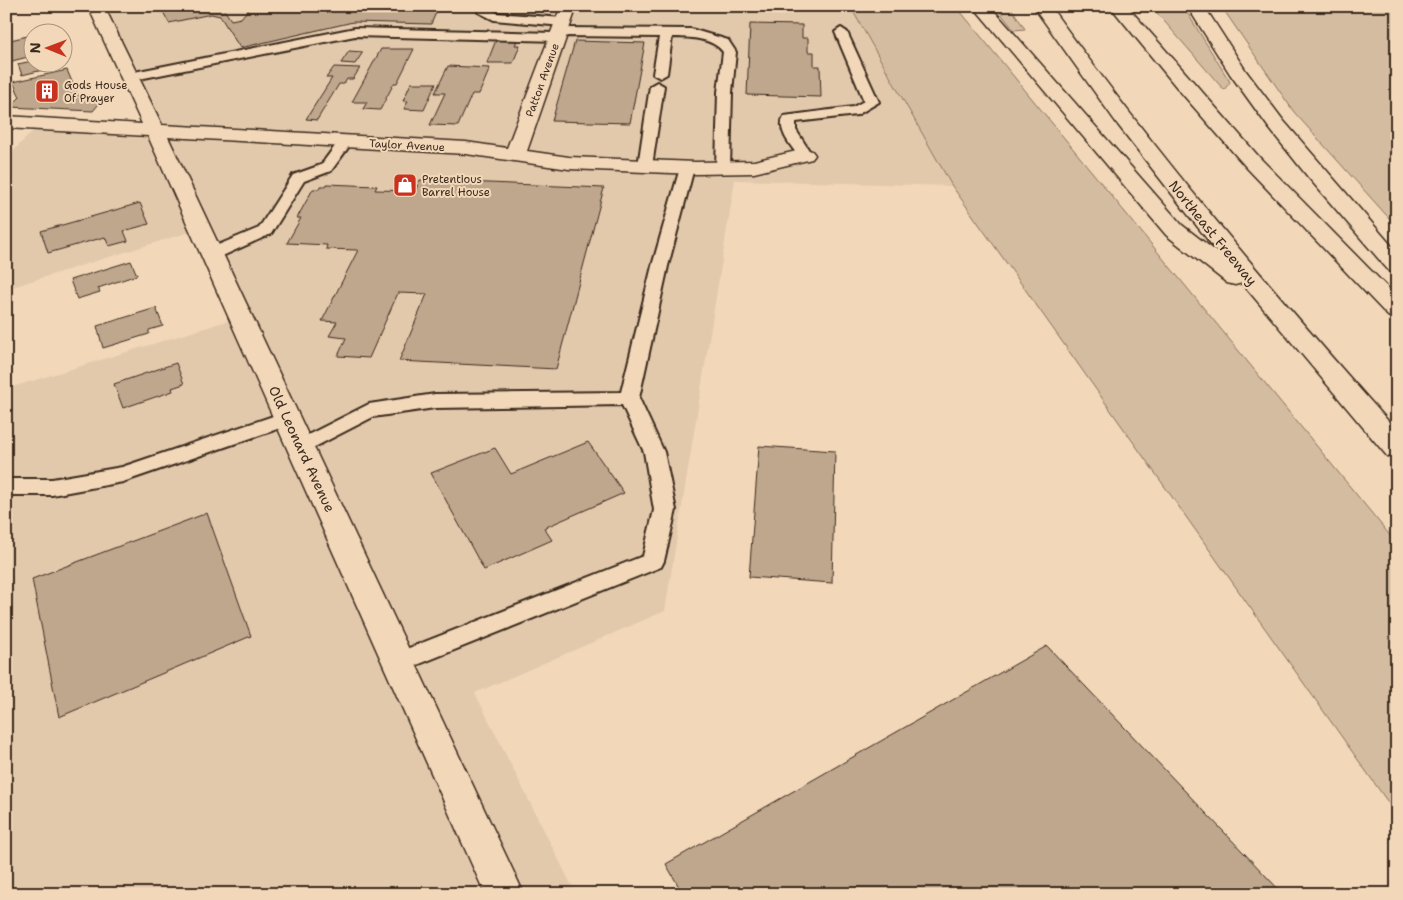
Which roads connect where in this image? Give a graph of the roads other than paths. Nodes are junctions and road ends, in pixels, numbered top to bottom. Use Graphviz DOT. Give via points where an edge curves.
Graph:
graph roads {
  1 [pos="96,6"];
  2 [pos="482,6"];
  3 [pos="981,6"];
  4 [pos="1041,6"];
  5 [pos="1118,6"];
  6 [pos="1195,6"];
  7 [pos="562,24"];
  8 [pos="841,32"];
  9 [pos="666,33"];
  10 [pos="129,77"];
  11 [pos="6,122"];
  12 [pos="155,130"];
  13 [pos="346,141"];
  14 [pos="515,155"];
  15 [pos="805,155"];
  16 [pos="645,166"];
  17 [pos="687,168"];
  18 [pos="723,168"];
  19 [pos="212,254"];
  20 [pos="1397,266"];
  21 [pos="1275,309"];
  22 [pos="1397,311"];
  23 [pos="629,398"];
  24 [pos="288,418"];
  25 [pos="301,447"];
  26 [pos="1397,449"];
  27 [pos="6,487"];
  28 [pos="399,662"];
  29 [pos="505,894"];
  1 -- 10 [label="main road, Old Leonard Avenue"];
  2 -- 7 [label="lane" via="494,16"];
  3 -- 21 [label="main road" via="1174,230"];
  4 -- 21 [label="main road, Northeast Freeway" via="1163,171"];
  5 -- 22 [label="main road" via="1298,212"];
  6 -- 20 [label="main road" via="1284,134"];
  7 -- 9 [label="lane"];
  7 -- 10 [label="lane" via="355,32"];
  7 -- 14 [label="main road, Patton Avenue"];
  8 -- 15 [label="lane" via="872,102 857,111 789,119 789,130"];
  9 -- 16 [label="lane"];
  9 -- 18 [label="lane" via="691,33 718,40 730,52 725,92"];
  10 -- 12 [label="main road, Old Leonard Avenue"];
  11 -- 12 [label="main road, Taylor Avenue"];
  12 -- 13 [label="main road, Taylor Avenue"];
  12 -- 19 [label="main road, Old Leonard Avenue"];
  13 -- 14 [label="main road, Taylor Avenue" via="466,148"];
  13 -- 19 [label="lane" via="326,168 298,178 265,231"];
  14 -- 16 [label="main road, Taylor Avenue" via="568,162"];
  15 -- 18 [label="main road, Taylor Avenue" via="754,167"];
  16 -- 17 [label="main road, Taylor Avenue"];
  17 -- 18 [label="main road, Taylor Avenue"];
  17 -- 23 [label="lane"];
  19 -- 24 [label="main road, Old Leonard Avenue"];
  21 -- 26 [label="main road, Northeast Freeway"];
  23 -- 25 [label="lane" via="435,401 369,411"];
  23 -- 28 [label="lane" via="654,452 665,510 653,561"];
  24 -- 25 [label="main road, Old Leonard Avenue"];
  24 -- 27 [label="lane" via="123,474 52,487"];
  25 -- 28 [label="main road, Old Leonard Avenue"];
  28 -- 29 [label="main road, Old Leonard Avenue"];
}
